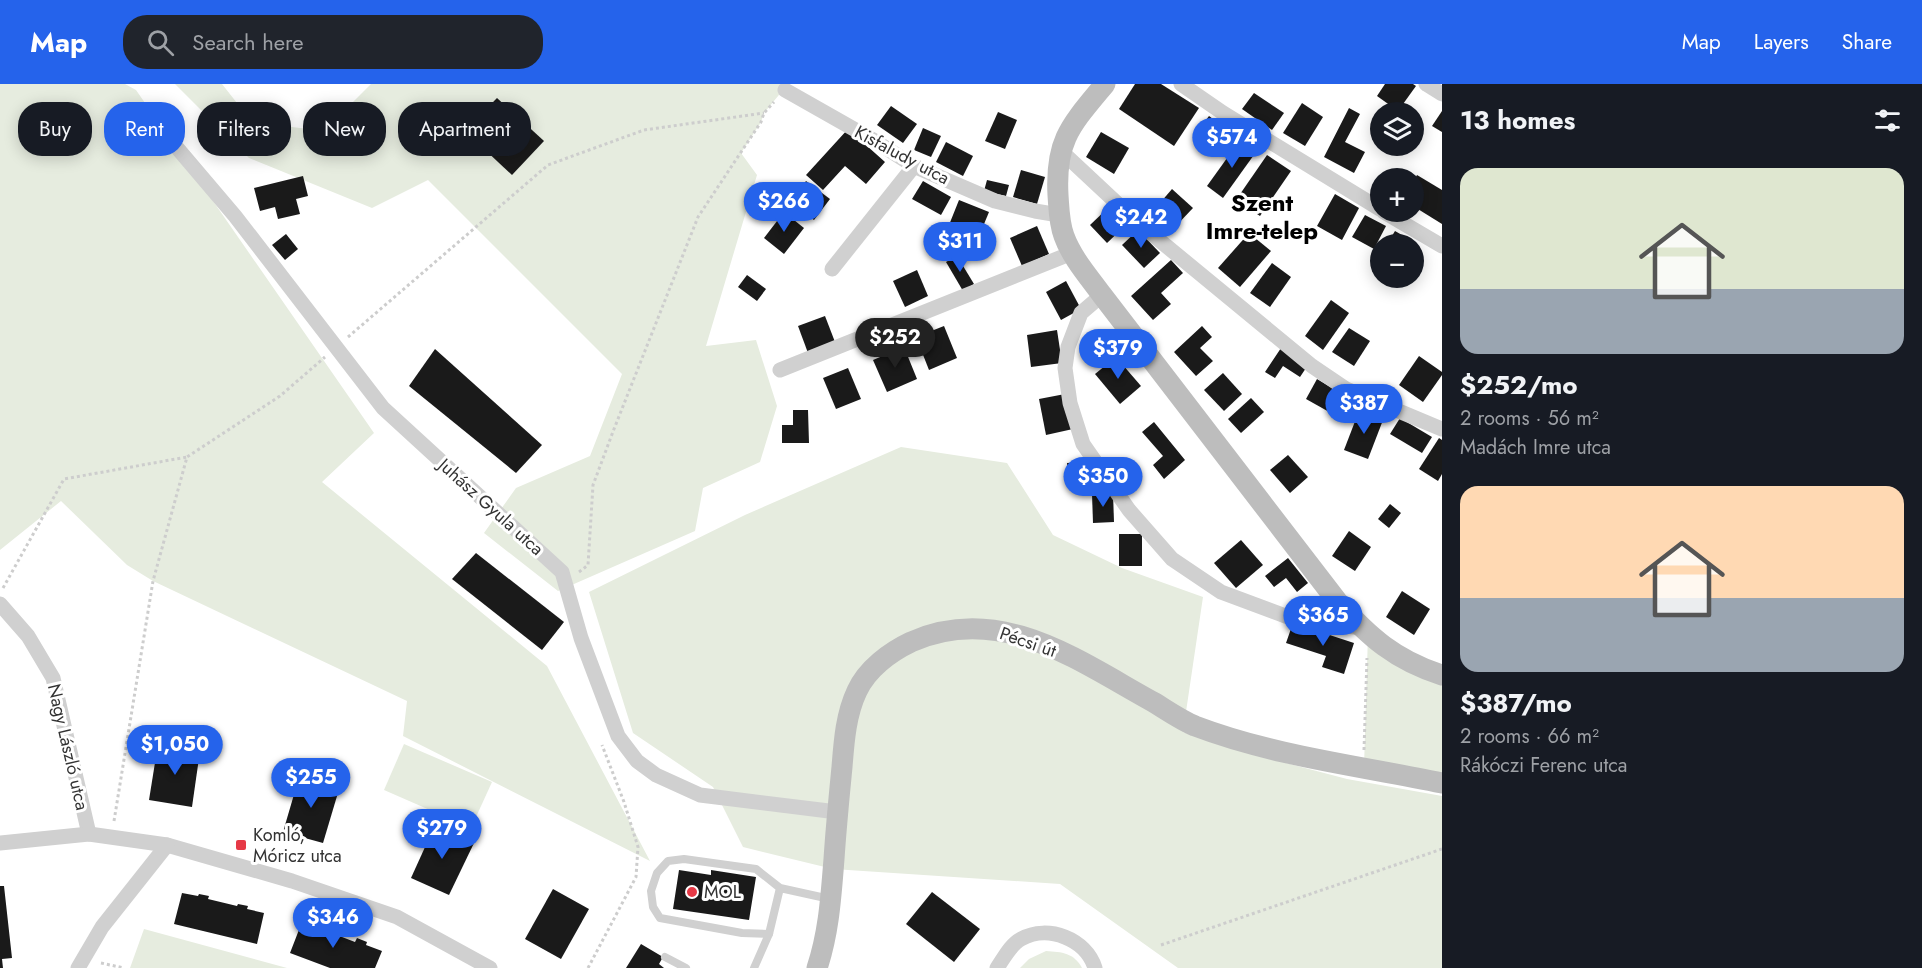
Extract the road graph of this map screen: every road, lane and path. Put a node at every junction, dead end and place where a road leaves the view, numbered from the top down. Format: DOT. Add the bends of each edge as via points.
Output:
graph roads {
  1 [pos="1105,84"];
  2 [pos="1181,84"];
  3 [pos="1426,84"];
  4 [pos="784,90"];
  5 [pos="1442,94"];
  6 [pos="764,113"];
  7 [pos="1060,150"];
  8 [pos="184,156"];
  9 [pos="915,166"];
  10 [pos="1370,203"];
  11 [pos="1059,215"];
  12 [pos="1401,222"];
  13 [pos="1442,246"];
  14 [pos="1072,253"];
  15 [pos="832,269"];
  16 [pos="1102,295"];
  17 [pos="336,347"];
  18 [pos="780,370"];
  19 [pos="1442,429"];
  20 [pos="188,457"];
  21 [pos="566,583"];
  22 [pos="0,593"];
  23 [pos="0,604"];
  24 [pos="1365,631"];
  25 [pos="1442,675"];
  26 [pos="600,739"];
  27 [pos="1364,767"];
  28 [pos="1442,783"];
  29 [pos="837,812"];
  30 [pos="88,834"];
  31 [pos="111,837"];
  32 [pos="0,843"];
  33 [pos="167,845"];
  34 [pos="1442,849"];
  35 [pos="780,888"];
  36 [pos="832,900"];
  37 [pos="768,933"];
  38 [pos="1161,945"];
  39 [pos="665,957"];
  40 [pos="96,962"];
  41 [pos="78,968"];
  42 [pos="124,968"];
  43 [pos="490,968"];
  44 [pos="588,968"];
  45 [pos="686,968"];
  46 [pos="754,968"];
  47 [pos="817,968"];
  48 [pos="997,968"];
  49 [pos="1095,968"];
  1 -- 7 [label="main road" via="1079,116"];
  2 -- 10 [label="street"];
  3 -- 5 [label="street"];
  4 -- 6 [label="path"];
  4 -- 9 [label="street, Kisfaludy utca"];
  6 -- 17 [label="path" via="644,130 548,165"];
  6 -- 21 [label="path" via="698,217 594,485 588,565"];
  7 -- 11 [label="main road"];
  7 -- 19 [label="street" via="1136,222 1312,366 1346,390"];
  8 -- 17 [label="street, Juhász Gyula utca"];
  9 -- 11 [label="street, Kisfaludy utca" via="994,201"];
  9 -- 15 [label="street"];
  11 -- 14 [label="main road"];
  12 -- 13 [label="street"];
  14 -- 16 [label="main road"];
  14 -- 18 [label="street"];
  16 -- 24 [label="main road" via="1337,601"];
  16 -- 24 [label="street" via="1081,313 1065,368 1070,403 1083,444 1129,510 1172,559 1221,592 1288,617"];
  17 -- 20 [label="path" via="280,396"];
  17 -- 21 [label="street, Juhász Gyula utca" via="383,408 562,572"];
  20 -- 22 [label="path" via="64,479"];
  20 -- 31 [label="path" via="153,581"];
  21 -- 29 [label="street, Juhász Gyula utca" via="581,638 618,736 637,760 656,775 700,795"];
  23 -- 30 [label="street, Nagy László utca" via="28,636 53,678"];
  24 -- 25 [label="main road" via="1410,664"];
  24 -- 27 [label="path"];
  26 -- 44 [label="path" via="638,847 636,877"];
  27 -- 28 [label="main road, Pécsi út"];
  27 -- 29 [label="main road, Pécsi út" via="1282,752 1194,725 1055,649 1013,632 985,628 955,630 926,636 891,654 871,670 858,688 845,732"];
  29 -- 36 [label="main road, Pécsi út"];
  30 -- 31 [label="street"];
  30 -- 32 [label="street"];
  31 -- 33 [label="street"];
  33 -- 41 [label="street" via="102,927"];
  33 -- 43 [label="street" via="397,917"];
  34 -- 38 [label="path"];
  35 -- 36 [label="lane"];
  35 -- 37 [label="lane"];
  35 -- 37 [label="lane" via="756,869 684,859 668,861 657,873 651,891 653,907 660,918 742,933"];
  36 -- 47 [label="main road, Pécsi út"];
  37 -- 46 [label="lane"];
  39 -- 45 [label="lane"];
  40 -- 42 [label="path"];
  48 -- 49 [label="street" via="1021,939 1053,933 1079,945 1092,958"];
}
